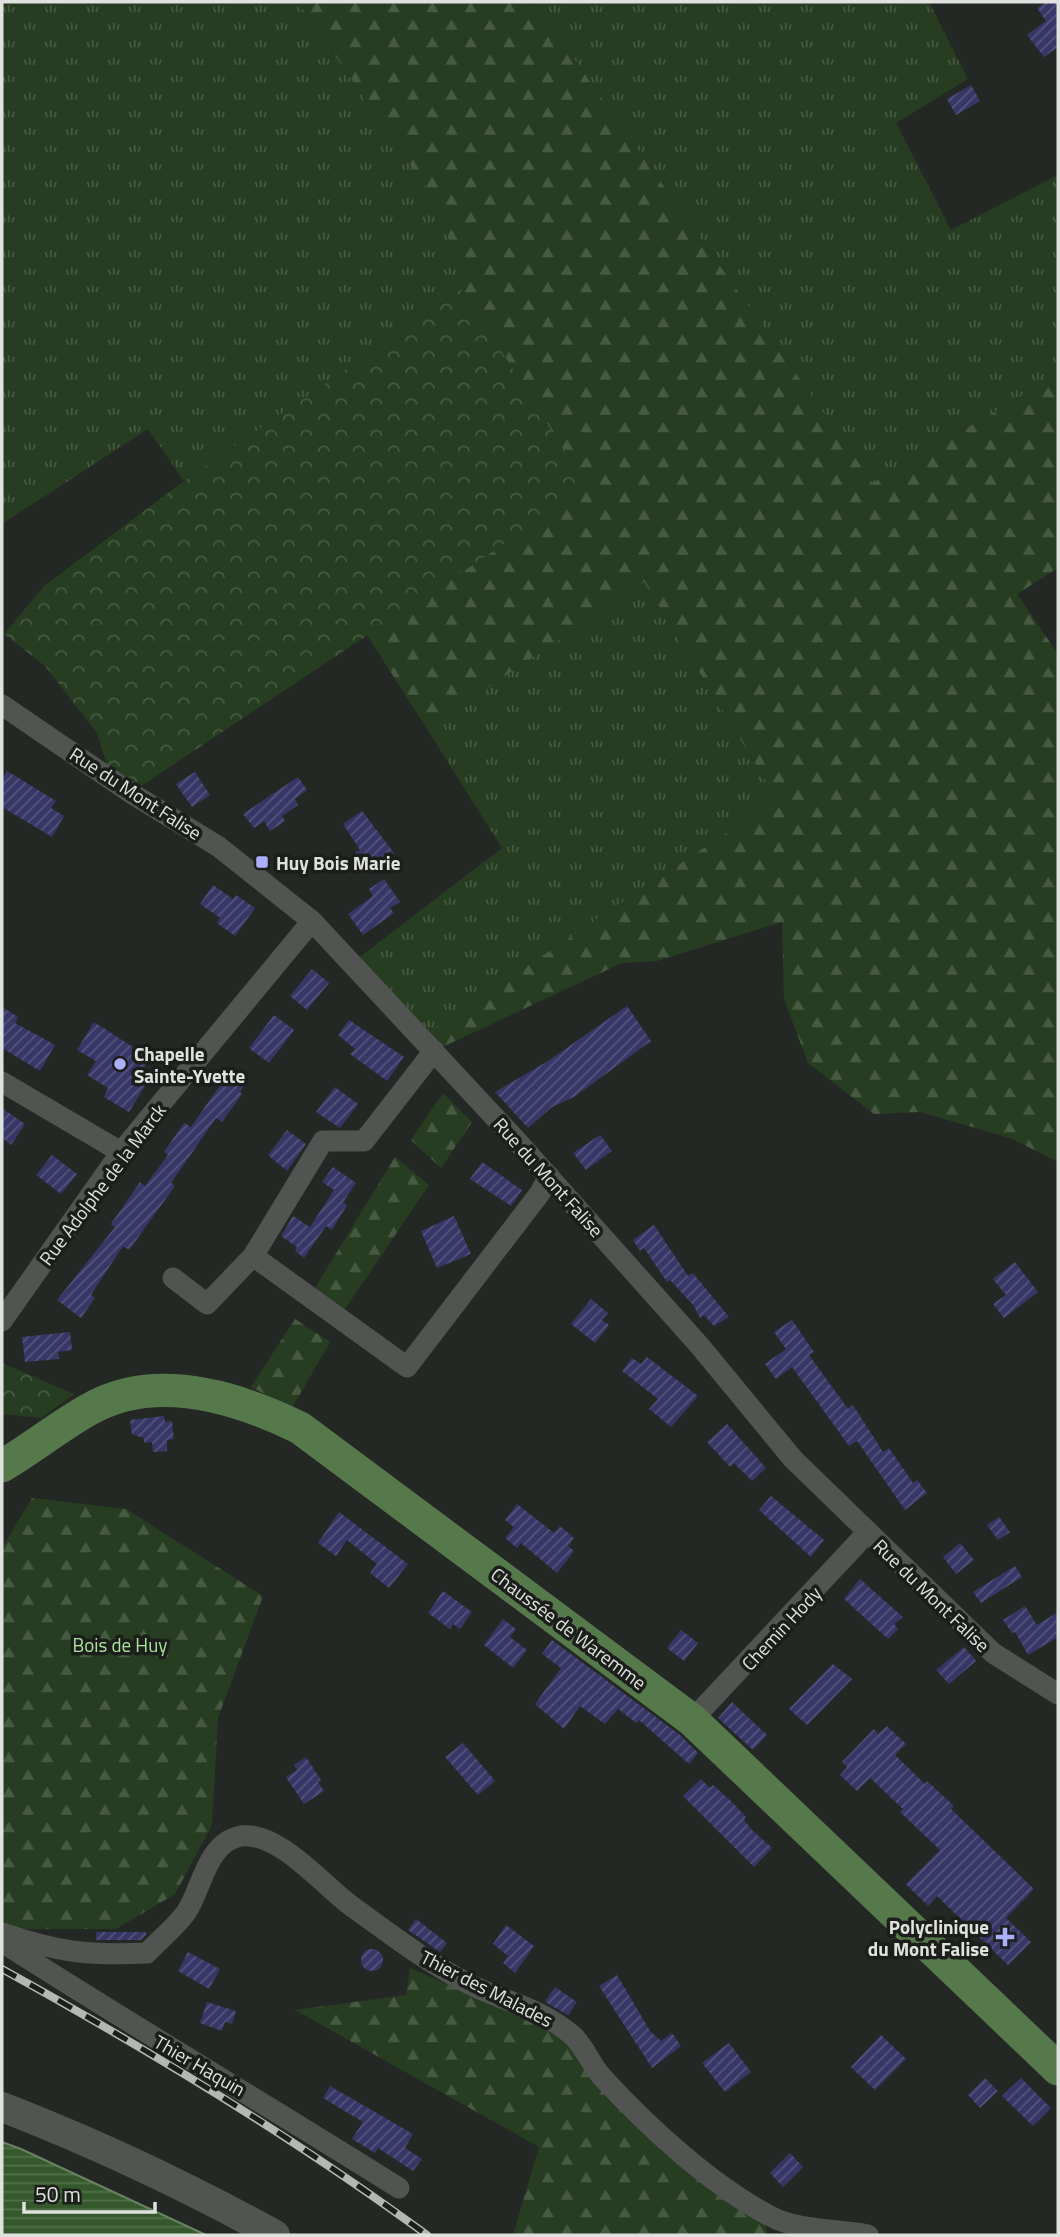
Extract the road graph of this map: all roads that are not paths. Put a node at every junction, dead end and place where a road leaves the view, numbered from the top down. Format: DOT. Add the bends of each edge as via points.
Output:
graph roads {
  1 [pos="2,705"];
  2 [pos="312,921"];
  3 [pos="434,1051"];
  4 [pos="2,1082"];
  5 [pos="121,1153"];
  6 [pos="549,1177"];
  7 [pos="253,1255"];
  8 [pos="173,1278"];
  9 [pos="2,1321"];
  10 [pos="2,1466"];
  11 [pos="867,1533"];
  12 [pos="1058,1694"];
  13 [pos="692,1720"];
  14 [pos="2,1933"];
  15 [pos="2,1942"];
  16 [pos="1058,2069"];
  17 [pos="2,2107"];
  18 [pos="399,2188"];
  19 [pos="275,2235"];
  20 [pos="868,2235"];
  1 -- 2 [label="street, Rue du Mont Falise" via="219,847"];
  2 -- 3 [label="street, Rue du Mont Falise"];
  2 -- 5 [label="street, Rue Adolphe de la Marck"];
  3 -- 6 [label="street, Rue du Mont Falise"];
  3 -- 7 [label="street" via="364,1141 323,1141"];
  4 -- 5 [label="street"];
  5 -- 9 [label="street, Rue Adolphe de la Marck"];
  6 -- 7 [label="street" via="407,1367"];
  6 -- 11 [label="street, Rue du Mont Falise" via="699,1345 793,1459"];
  7 -- 8 [label="street" via="207,1304"];
  10 -- 13 [label="main road, Chaussée de Waremme" via="89,1409 138,1393 204,1393 263,1410 334,1452"];
  11 -- 12 [label="street, Rue du Mont Falise" via="993,1653"];
  11 -- 13 [label="street, Chemin Hody"];
  13 -- 16 [label="main road, Chaussée de Waremme"];
  14 -- 20 [label="street, Thier des Malades" via="47,1949 97,1956 147,1953 187,1910 204,1870 224,1845 237,1836 264,1840 291,1855 424,1959 471,1985 545,2014 575,2037 601,2076 669,2142 734,2194 772,2218"];
  15 -- 18 [label="street, Thier Haquin"];
  17 -- 19 [label="main road"];
}
